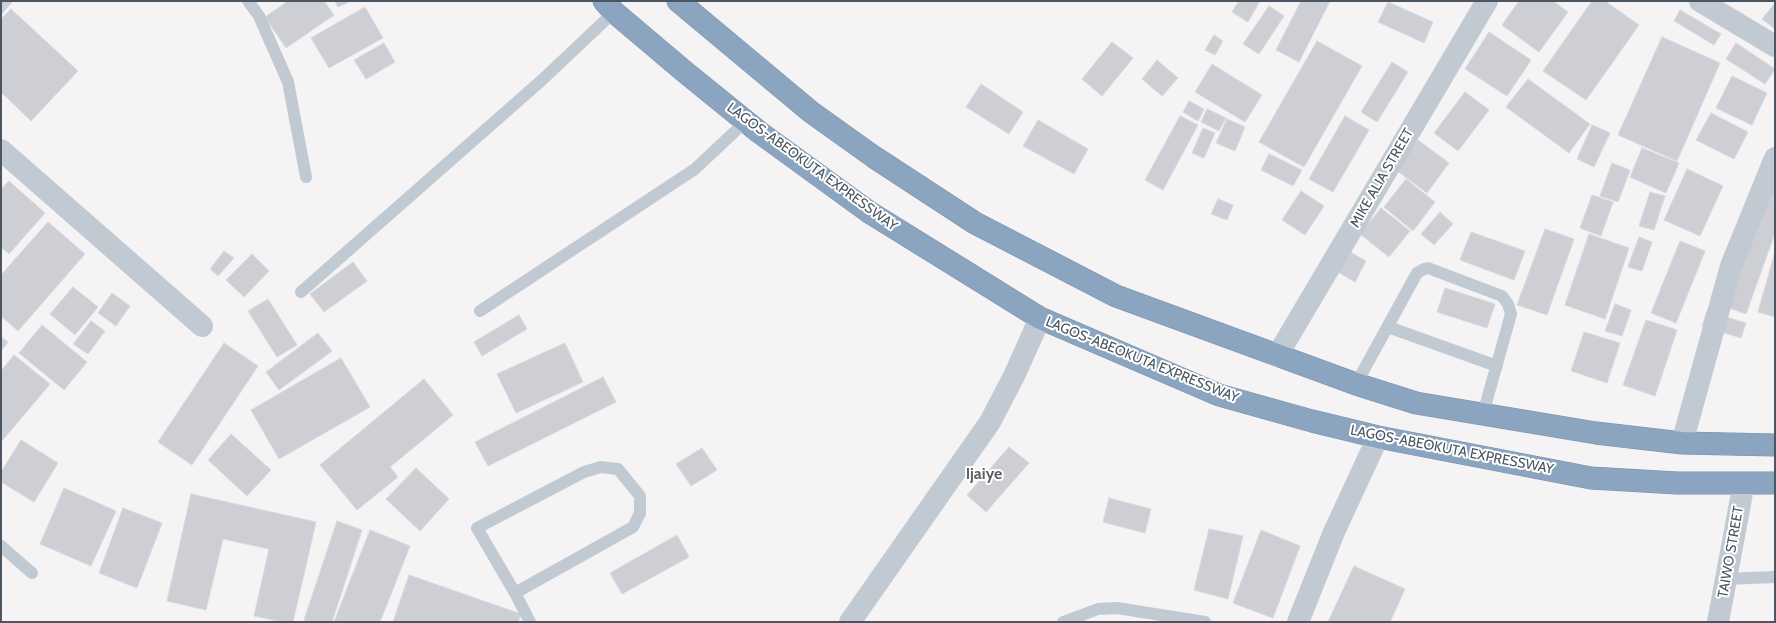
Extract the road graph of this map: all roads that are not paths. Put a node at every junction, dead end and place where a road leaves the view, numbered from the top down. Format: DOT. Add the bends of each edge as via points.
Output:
graph roads {
  1 [pos="248,1"];
  2 [pos="678,1"];
  3 [pos="1486,1"];
  4 [pos="1700,1"];
  5 [pos="609,6"];
  6 [pos="1775,46"];
  7 [pos="746,121"];
  8 [pos="1,150"];
  9 [pos="1775,158"];
  10 [pos="306,177"];
  11 [pos="301,292"];
  12 [pos="480,311"];
  13 [pos="1040,318"];
  14 [pos="202,326"];
  15 [pos="1388,327"];
  16 [pos="1277,356"];
  17 [pos="1497,366"];
  18 [pos="1356,384"];
  19 [pos="1483,414"];
  20 [pos="1378,437"];
  21 [pos="1682,443"];
  22 [pos="1775,445"];
  23 [pos="1744,482"];
  24 [pos="1775,482"];
  25 [pos="1,546"];
  26 [pos="32,573"];
  27 [pos="1775,577"];
  28 [pos="1726,579"];
  29 [pos="515,592"];
  30 [pos="530,622"];
  31 [pos="850,622"];
  32 [pos="1063,622"];
  33 [pos="1205,622"];
  34 [pos="1298,622"];
  35 [pos="1718,622"];
  1 -- 10 [label="lane" via="259,16 288,82"];
  2 -- 16 [label="highway" via="811,112 975,223 1116,296"];
  3 -- 16 [label="street, MIKE ALIA STREET"];
  4 -- 6 [label="street"];
  5 -- 7 [label="highway, LAGOS-ABEOKUTA EXPRESSWAY"];
  5 -- 11 [label="lane" via="542,80"];
  7 -- 12 [label="lane" via="695,169"];
  7 -- 13 [label="highway, LAGOS-ABEOKUTA EXPRESSWAY" via="869,212"];
  8 -- 14 [label="street"];
  9 -- 21 [label="street" via="1731,266"];
  13 -- 20 [label="highway, LAGOS-ABEOKUTA EXPRESSWAY" via="1219,394"];
  13 -- 31 [label="street" via="990,422"];
  15 -- 17 [label="lane"];
  15 -- 17 [label="lane" via="1417,273 1428,268 1502,296 1508,304 1511,314"];
  15 -- 18 [label="lane"];
  16 -- 18 [label="highway"];
  17 -- 19 [label="lane"];
  18 -- 19 [label="highway" via="1416,403"];
  19 -- 21 [label="highway" via="1596,433"];
  20 -- 23 [label="highway, LAGOS-ABEOKUTA EXPRESSWAY" via="1591,478 1677,483"];
  20 -- 34 [label="street" via="1334,532"];
  21 -- 22 [label="highway"];
  23 -- 24 [label="highway, LAGOS-ABEOKUTA EXPRESSWAY"];
  23 -- 28 [label="street, TAIWO STREET"];
  25 -- 26 [label="lane"];
  27 -- 28 [label="lane"];
  28 -- 35 [label="street, TAIWO STREET"];
  29 -- 29 [label="lane" via="477,528 584,472 601,467 618,469 640,496 640,513 633,528"];
  29 -- 30 [label="lane"];
  32 -- 33 [label="lane" via="1098,609 1117,608"];
}
